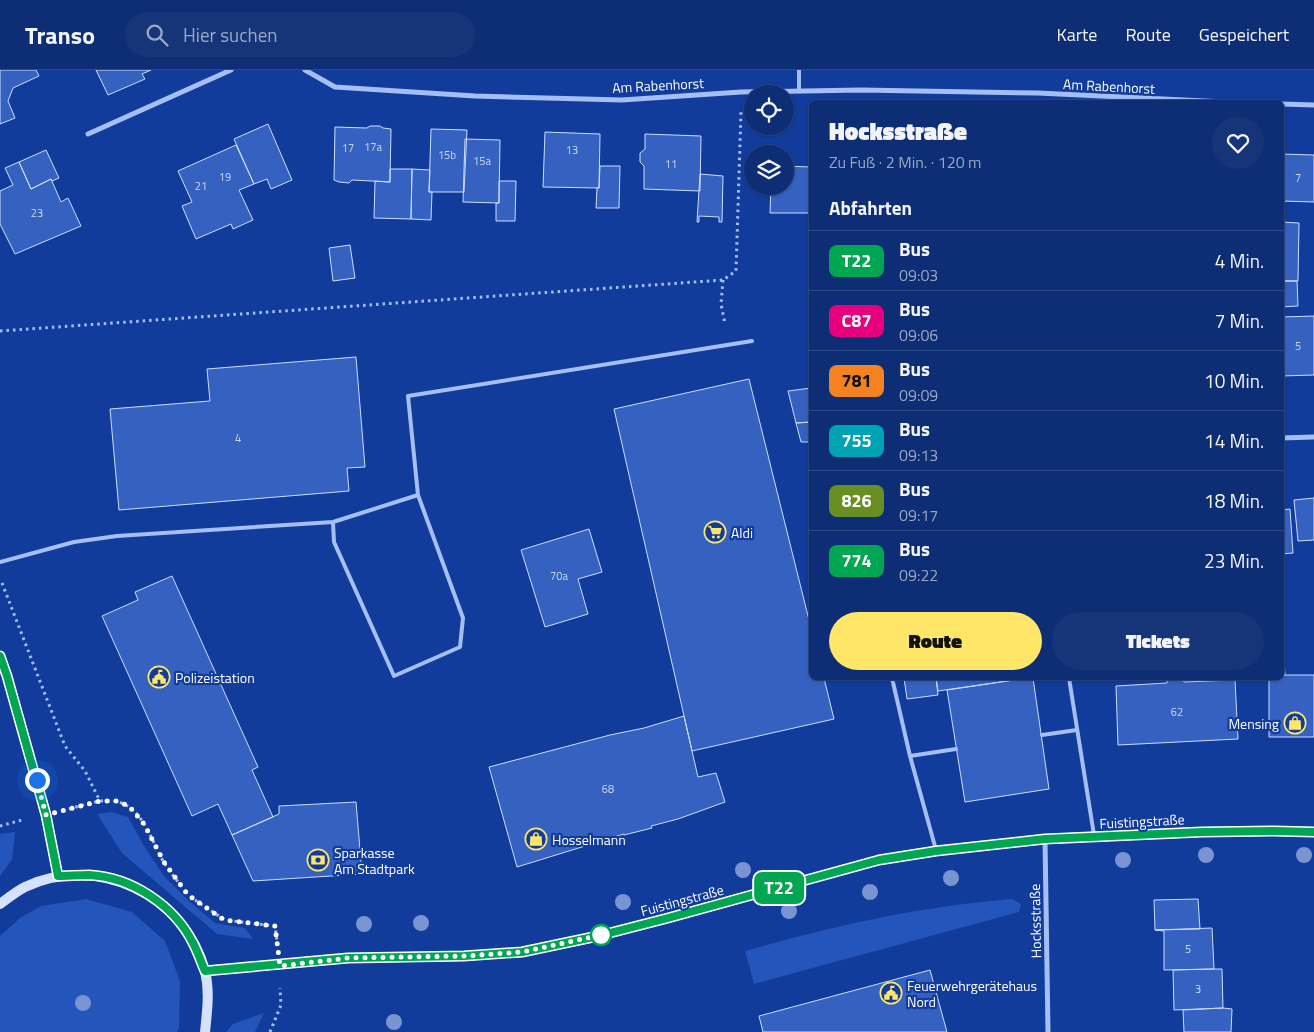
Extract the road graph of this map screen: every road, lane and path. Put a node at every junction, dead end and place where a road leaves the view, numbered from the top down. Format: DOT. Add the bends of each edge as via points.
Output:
graph roads {
  1 [pos="231,70"];
  2 [pos="305,70"];
  3 [pos="799,70"];
  4 [pos="799,90"];
  5 [pos="741,92"];
  6 [pos="1184,100"];
  7 [pos="1284,104"];
  8 [pos="1314,105"];
  9 [pos="88,134"];
  10 [pos="723,280"];
  11 [pos="0,331"];
  12 [pos="752,341"];
  13 [pos="730,344"];
  14 [pos="1314,437"];
  15 [pos="1284,438"];
  16 [pos="418,496"];
  17 [pos="333,522"];
  18 [pos="0,562"];
  19 [pos="0,578"];
  20 [pos="0,656"];
  21 [pos="892,680"];
  22 [pos="1069,680"];
  23 [pos="1077,730"];
  24 [pos="1042,735"];
  25 [pos="956,749"];
  26 [pos="910,756"];
  27 [pos="100,801"];
  28 [pos="46,815"];
  29 [pos="1314,832"];
  30 [pos="1095,837"];
  31 [pos="1045,839"];
  32 [pos="936,851"];
  33 [pos="58,876"];
  34 [pos="0,904"];
  35 [pos="280,966"];
  36 [pos="205,971"];
  37 [pos="204,1032"];
  38 [pos="270,1032"];
  39 [pos="1048,1032"];
  1 -- 9 [label="street"];
  2 -- 5 [label="street, Am Rabenhorst" via="335,87 475,96 622,100"];
  3 -- 4 [label="lane"];
  4 -- 5 [label="street, Am Rabenhorst"];
  4 -- 6 [label="street, Am Rabenhorst" via="1038,93"];
  5 -- 10 [label="path" via="736,270"];
  7 -- 8 [label="street"];
  10 -- 11 [label="path"];
  10 -- 13 [label="path" via="721,304"];
  12 -- 13 [label="lane"];
  13 -- 16 [label="lane" via="408,396"];
  14 -- 15 [label="street"];
  16 -- 17 [label="lane"];
  16 -- 17 [label="lane" via="463,618 460,647 394,676 334,542"];
  17 -- 18 [label="lane" via="117,536 74,542"];
  19 -- 27 [label="path" via="66,746 85,771"];
  20 -- 28 [label="main road"];
  21 -- 26 [label="lane"];
  22 -- 23 [label="lane"];
  23 -- 24 [label="lane"];
  23 -- 30 [label="lane"];
  25 -- 26 [label="lane"];
  26 -- 32 [label="lane"];
  27 -- 28 [label="path"];
  27 -- 35 [label="path" via="116,801 129,806 144,824 164,862 188,895 224,920 275,926"];
  28 -- 33 [label="main road"];
  29 -- 30 [label="main road, Fuistingstraße" via="1202,832"];
  30 -- 31 [label="main road, Fuistingstraße"];
  31 -- 32 [label="main road, Fuistingstraße"];
  31 -- 39 [label="street, Hocksstraße"];
  32 -- 35 [label="main road, Fuistingstraße" via="879,860 598,936 522,952 348,958"];
  33 -- 34 [label="main road" via="25,887"];
  33 -- 36 [label="main road" via="90,875 121,881 150,895 179,922 193,942"];
  35 -- 36 [label="main road, Fuistingstraße"];
  35 -- 38 [label="path" via="281,1005"];
  36 -- 37 [label="main road" via="209,1003"];
}
